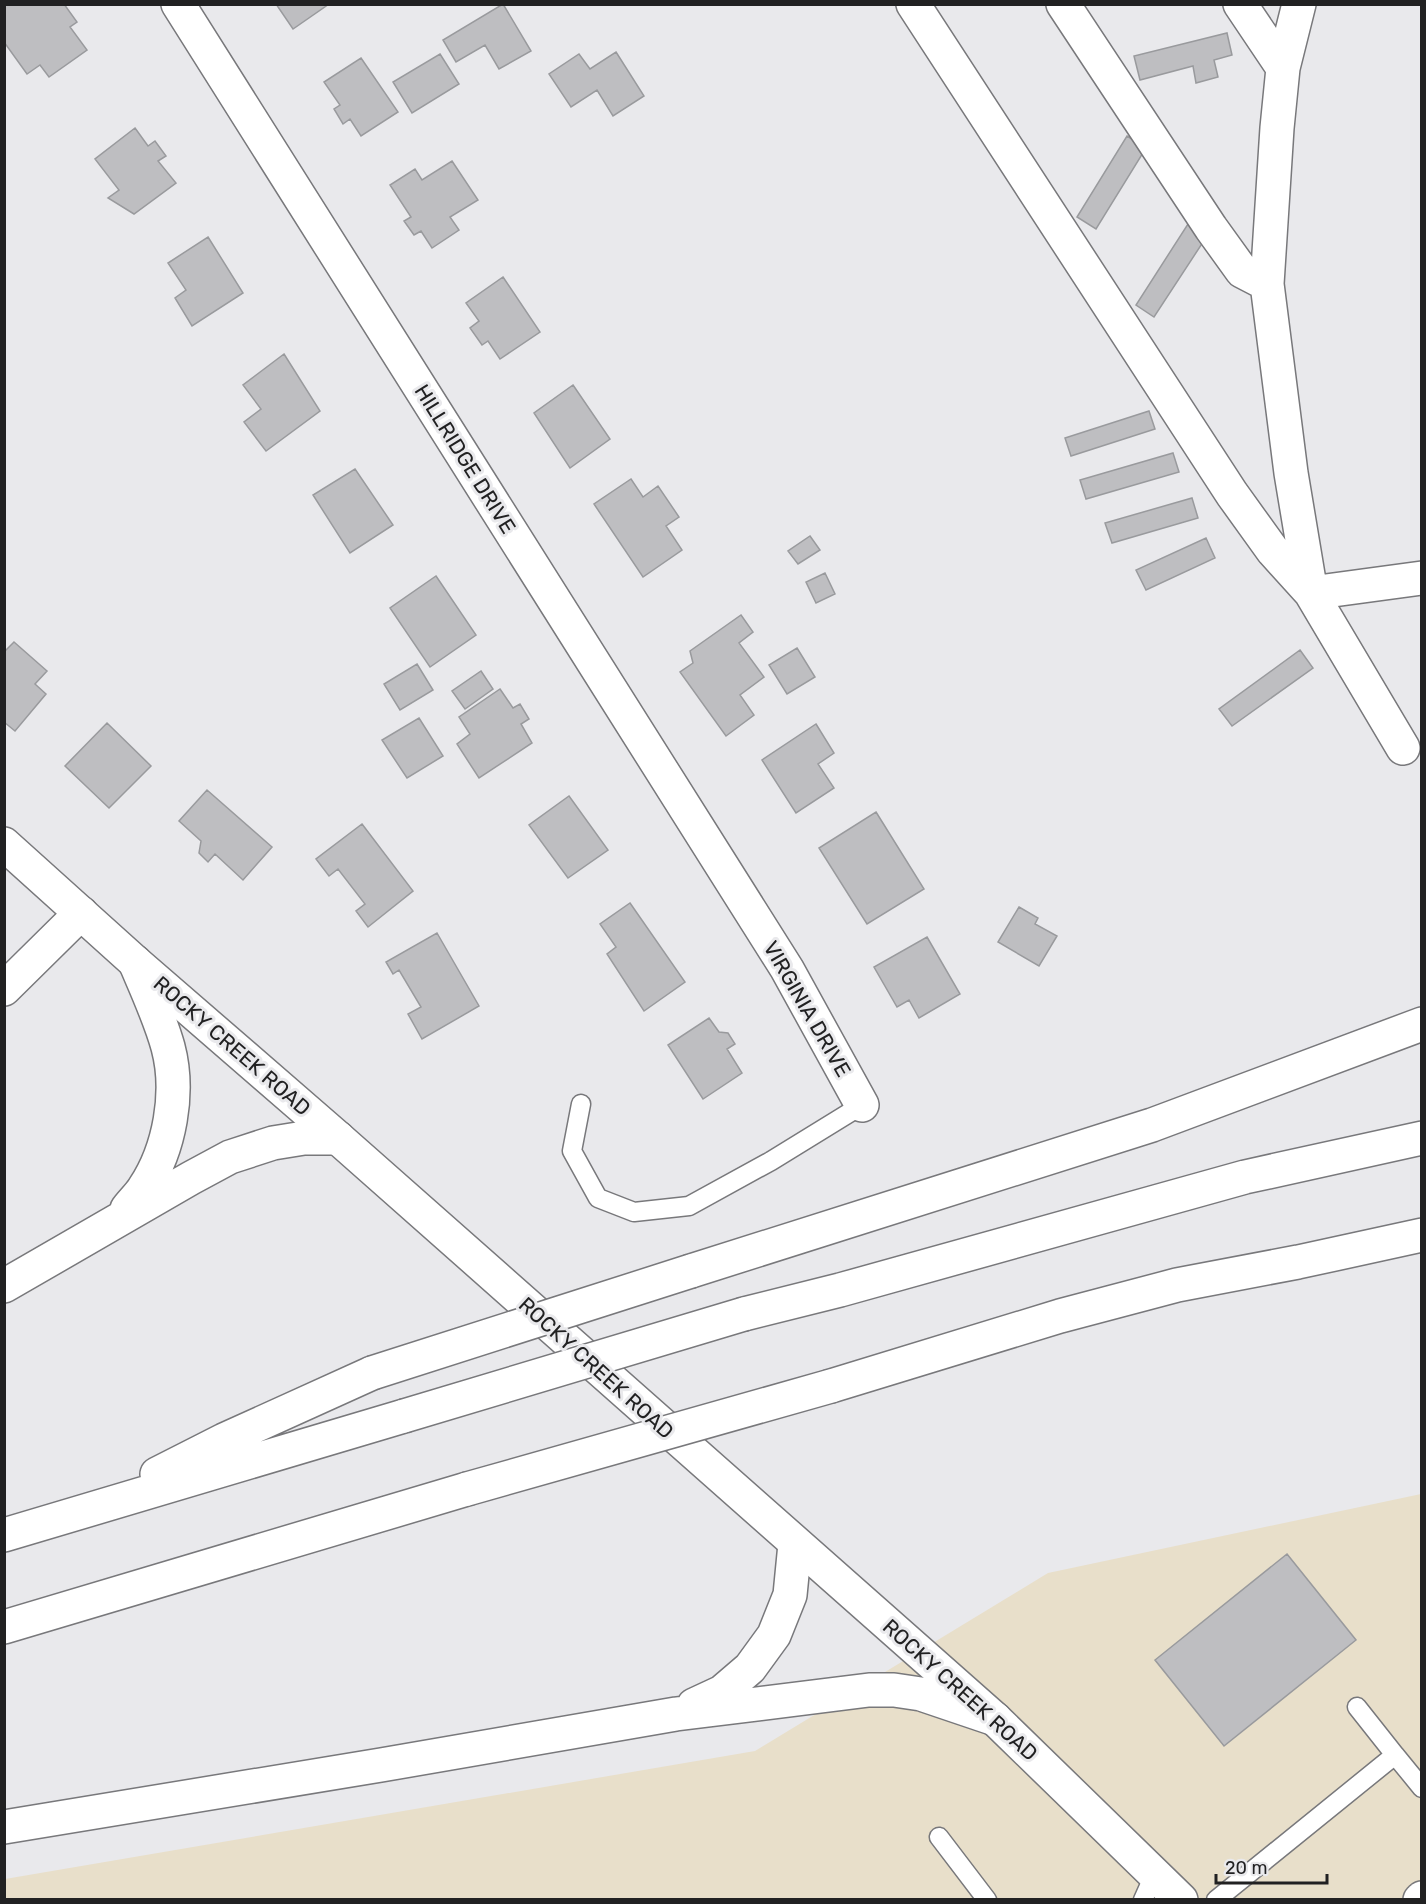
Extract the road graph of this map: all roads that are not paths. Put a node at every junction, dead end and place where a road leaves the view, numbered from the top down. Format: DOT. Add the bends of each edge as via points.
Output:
graph roads {
  1 [pos="178,4"];
  2 [pos="913,4"];
  3 [pos="1063,4"];
  4 [pos="1240,4"];
  5 [pos="1299,4"];
  6 [pos="1283,68"];
  7 [pos="1268,284"];
  8 [pos="1422,578"];
  9 [pos="1311,592"];
  10 [pos="1403,748"];
  11 [pos="4,844"];
  12 [pos="81,913"];
  13 [pos="751,914"];
  14 [pos="135,962"];
  15 [pos="4,989"];
  16 [pos="1422,1024"];
  17 [pos="581,1104"];
  18 [pos="862,1105"];
  19 [pos="338,1138"];
  20 [pos="1422,1138"];
  21 [pos="118,1220"];
  22 [pos="1422,1235"];
  23 [pos="4,1286"];
  24 [pos="78,1514"];
  25 [pos="4,1536"];
  26 [pos="795,1544"];
  27 [pos="4,1627"];
  28 [pos="1357,1707"];
  29 [pos="676,1714"];
  30 [pos="994,1719"];
  31 [pos="1395,1755"];
  32 [pos="1422,1788"];
  33 [pos="4,1827"];
  34 [pos="939,1837"];
  35 [pos="1149,1886"];
  36 [pos="987,1899"];
  37 [pos="1181,1899"];
  38 [pos="1216,1899"];
  1 -- 13 [label="main road, HILLRIDGE DRIVE"];
  2 -- 9 [label="main road" via="1232,494 1273,551"];
  3 -- 7 [label="main road" via="1242,271"];
  4 -- 6 [label="main road"];
  5 -- 6 [label="main road"];
  6 -- 7 [label="main road"];
  7 -- 9 [label="main road" via="1291,473"];
  8 -- 9 [label="main road"];
  9 -- 10 [label="main road"];
  11 -- 12 [label="main road, ROCKY CREEK ROAD"];
  12 -- 14 [label="main road, ROCKY CREEK ROAD"];
  12 -- 15 [label="main road"];
  13 -- 18 [label="main road, VIRGINIA DRIVE" via="787,969"];
  14 -- 19 [label="main road, ROCKY CREEK ROAD"];
  14 -- 21 [label="main road" via="169,1049 174,1088 160,1159 144,1188"];
  16 -- 24 [label="main road, bridge" via="1152,1125 372,1373 224,1440"];
  17 -- 18 [label="lane" via="572,1151 598,1198 634,1212 688,1206"];
  19 -- 21 [label="main road" via="273,1143 230,1158"];
  19 -- 26 [label="main road, ROCKY CREEK ROAD"];
  20 -- 24 [label="main road, bridge" via="1245,1177 744,1314"];
  21 -- 23 [label="main road"];
  22 -- 27 [label="main road, bridge" via="1166,1288 1060,1316"];
  24 -- 25 [label="main road"];
  26 -- 29 [label="main road" via="790,1595 774,1635 750,1668 722,1692"];
  26 -- 30 [label="main road, ROCKY CREEK ROAD"];
  28 -- 31 [label="lane"];
  29 -- 30 [label="main road" via="885,1690 921,1694"];
  29 -- 33 [label="main road"];
  30 -- 35 [label="main road, ROCKY CREEK ROAD"];
  31 -- 32 [label="lane"];
  31 -- 38 [label="lane"];
  34 -- 36 [label="lane"];
  35 -- 37 [label="main road, ROCKY CREEK ROAD"];
}
